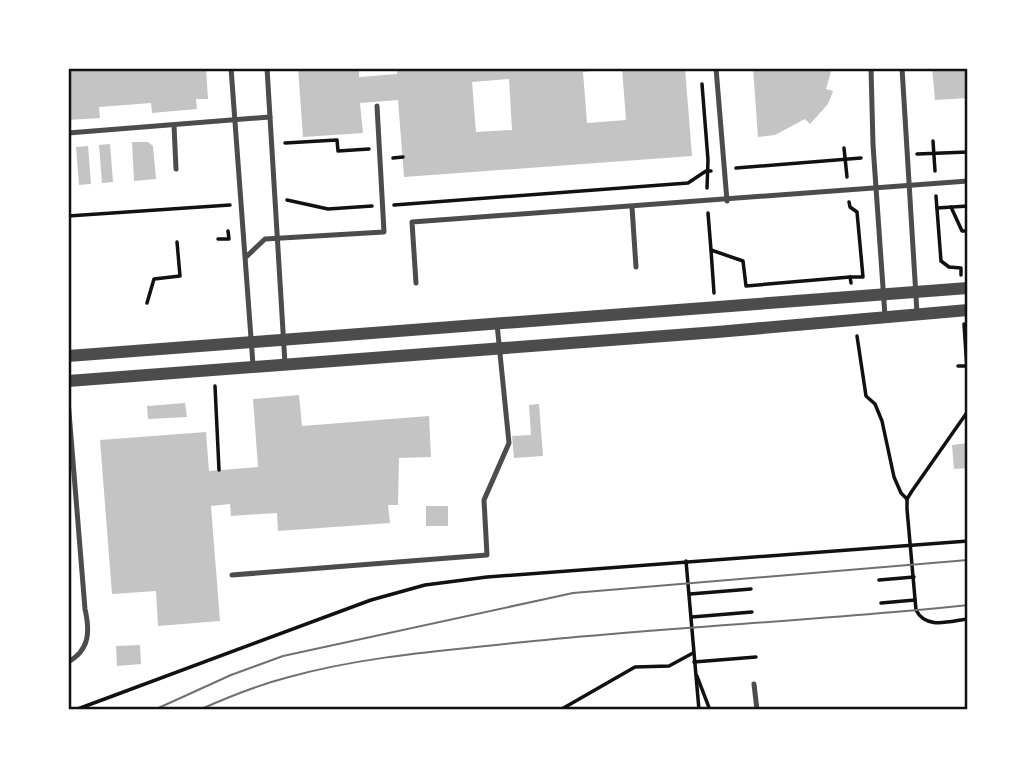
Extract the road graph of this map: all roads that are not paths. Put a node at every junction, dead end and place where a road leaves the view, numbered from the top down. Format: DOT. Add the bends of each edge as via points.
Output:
graph roads {
  1 [pos="231,68"];
  2 [pos="267,68"];
  3 [pos="716,68"];
  4 [pos="871,68"];
  5 [pos="902,68"];
  6 [pos="377,106"];
  7 [pos="270,117"];
  8 [pos="234,120"];
  9 [pos="174,125"];
  10 [pos="68,133"];
  11 [pos="176,169"];
  12 [pos="968,181"];
  13 [pos="910,185"];
  14 [pos="876,189"];
  15 [pos="727,201"];
  16 [pos="632,207"];
  17 [pos="278,237"];
  18 [pos="246,257"];
  19 [pos="636,267"];
  20 [pos="416,283"];
  21 [pos="965,289"];
  22 [pos="916,292"];
  23 [pos="884,295"];
  24 [pos="965,310"];
  25 [pos="917,313"];
  26 [pos="885,316"];
  27 [pos="497,324"];
  28 [pos="284,341"];
  29 [pos="251,342"];
  30 [pos="500,348"];
  31 [pos="68,356"];
  32 [pos="285,364"];
  33 [pos="253,367"];
  34 [pos="68,381"];
  35 [pos="68,400"];
  36 [pos="232,575"];
  37 [pos="68,662"];
  38 [pos="754,684"];
  39 [pos="757,710"];
  1 -- 8 [label="lane"];
  2 -- 7 [label="lane"];
  3 -- 15 [label="lane"];
  4 -- 14 [label="lane"];
  5 -- 13 [label="lane"];
  6 -- 17 [label="lane" via="384,232"];
  7 -- 8 [label="lane"];
  7 -- 17 [label="lane"];
  8 -- 9 [label="lane"];
  8 -- 18 [label="lane"];
  9 -- 10 [label="lane"];
  9 -- 11 [label="lane"];
  12 -- 13 [label="lane"];
  13 -- 14 [label="lane"];
  13 -- 22 [label="lane"];
  14 -- 15 [label="lane"];
  14 -- 23 [label="lane"];
  15 -- 16 [label="lane"];
  16 -- 19 [label="lane"];
  16 -- 20 [label="lane" via="412,222"];
  17 -- 18 [label="lane" via="265,239"];
  17 -- 28 [label="lane"];
  18 -- 29 [label="lane"];
  21 -- 22 [label="street"];
  22 -- 23 [label="street"];
  22 -- 25 [label="lane"];
  23 -- 26 [label="lane"];
  23 -- 27 [label="street"];
  24 -- 25 [label="street"];
  25 -- 26 [label="street"];
  26 -- 30 [label="street"];
  27 -- 28 [label="street"];
  27 -- 30 [label="lane"];
  28 -- 29 [label="street"];
  28 -- 32 [label="lane"];
  29 -- 31 [label="street"];
  29 -- 33 [label="lane"];
  30 -- 32 [label="street"];
  30 -- 36 [label="lane" via="509,443 484,500 487,555"];
  32 -- 33 [label="street"];
  33 -- 34 [label="street"];
  35 -- 37 [label="lane" via="89,629 84,649"];
  38 -- 39 [label="lane"];
}
